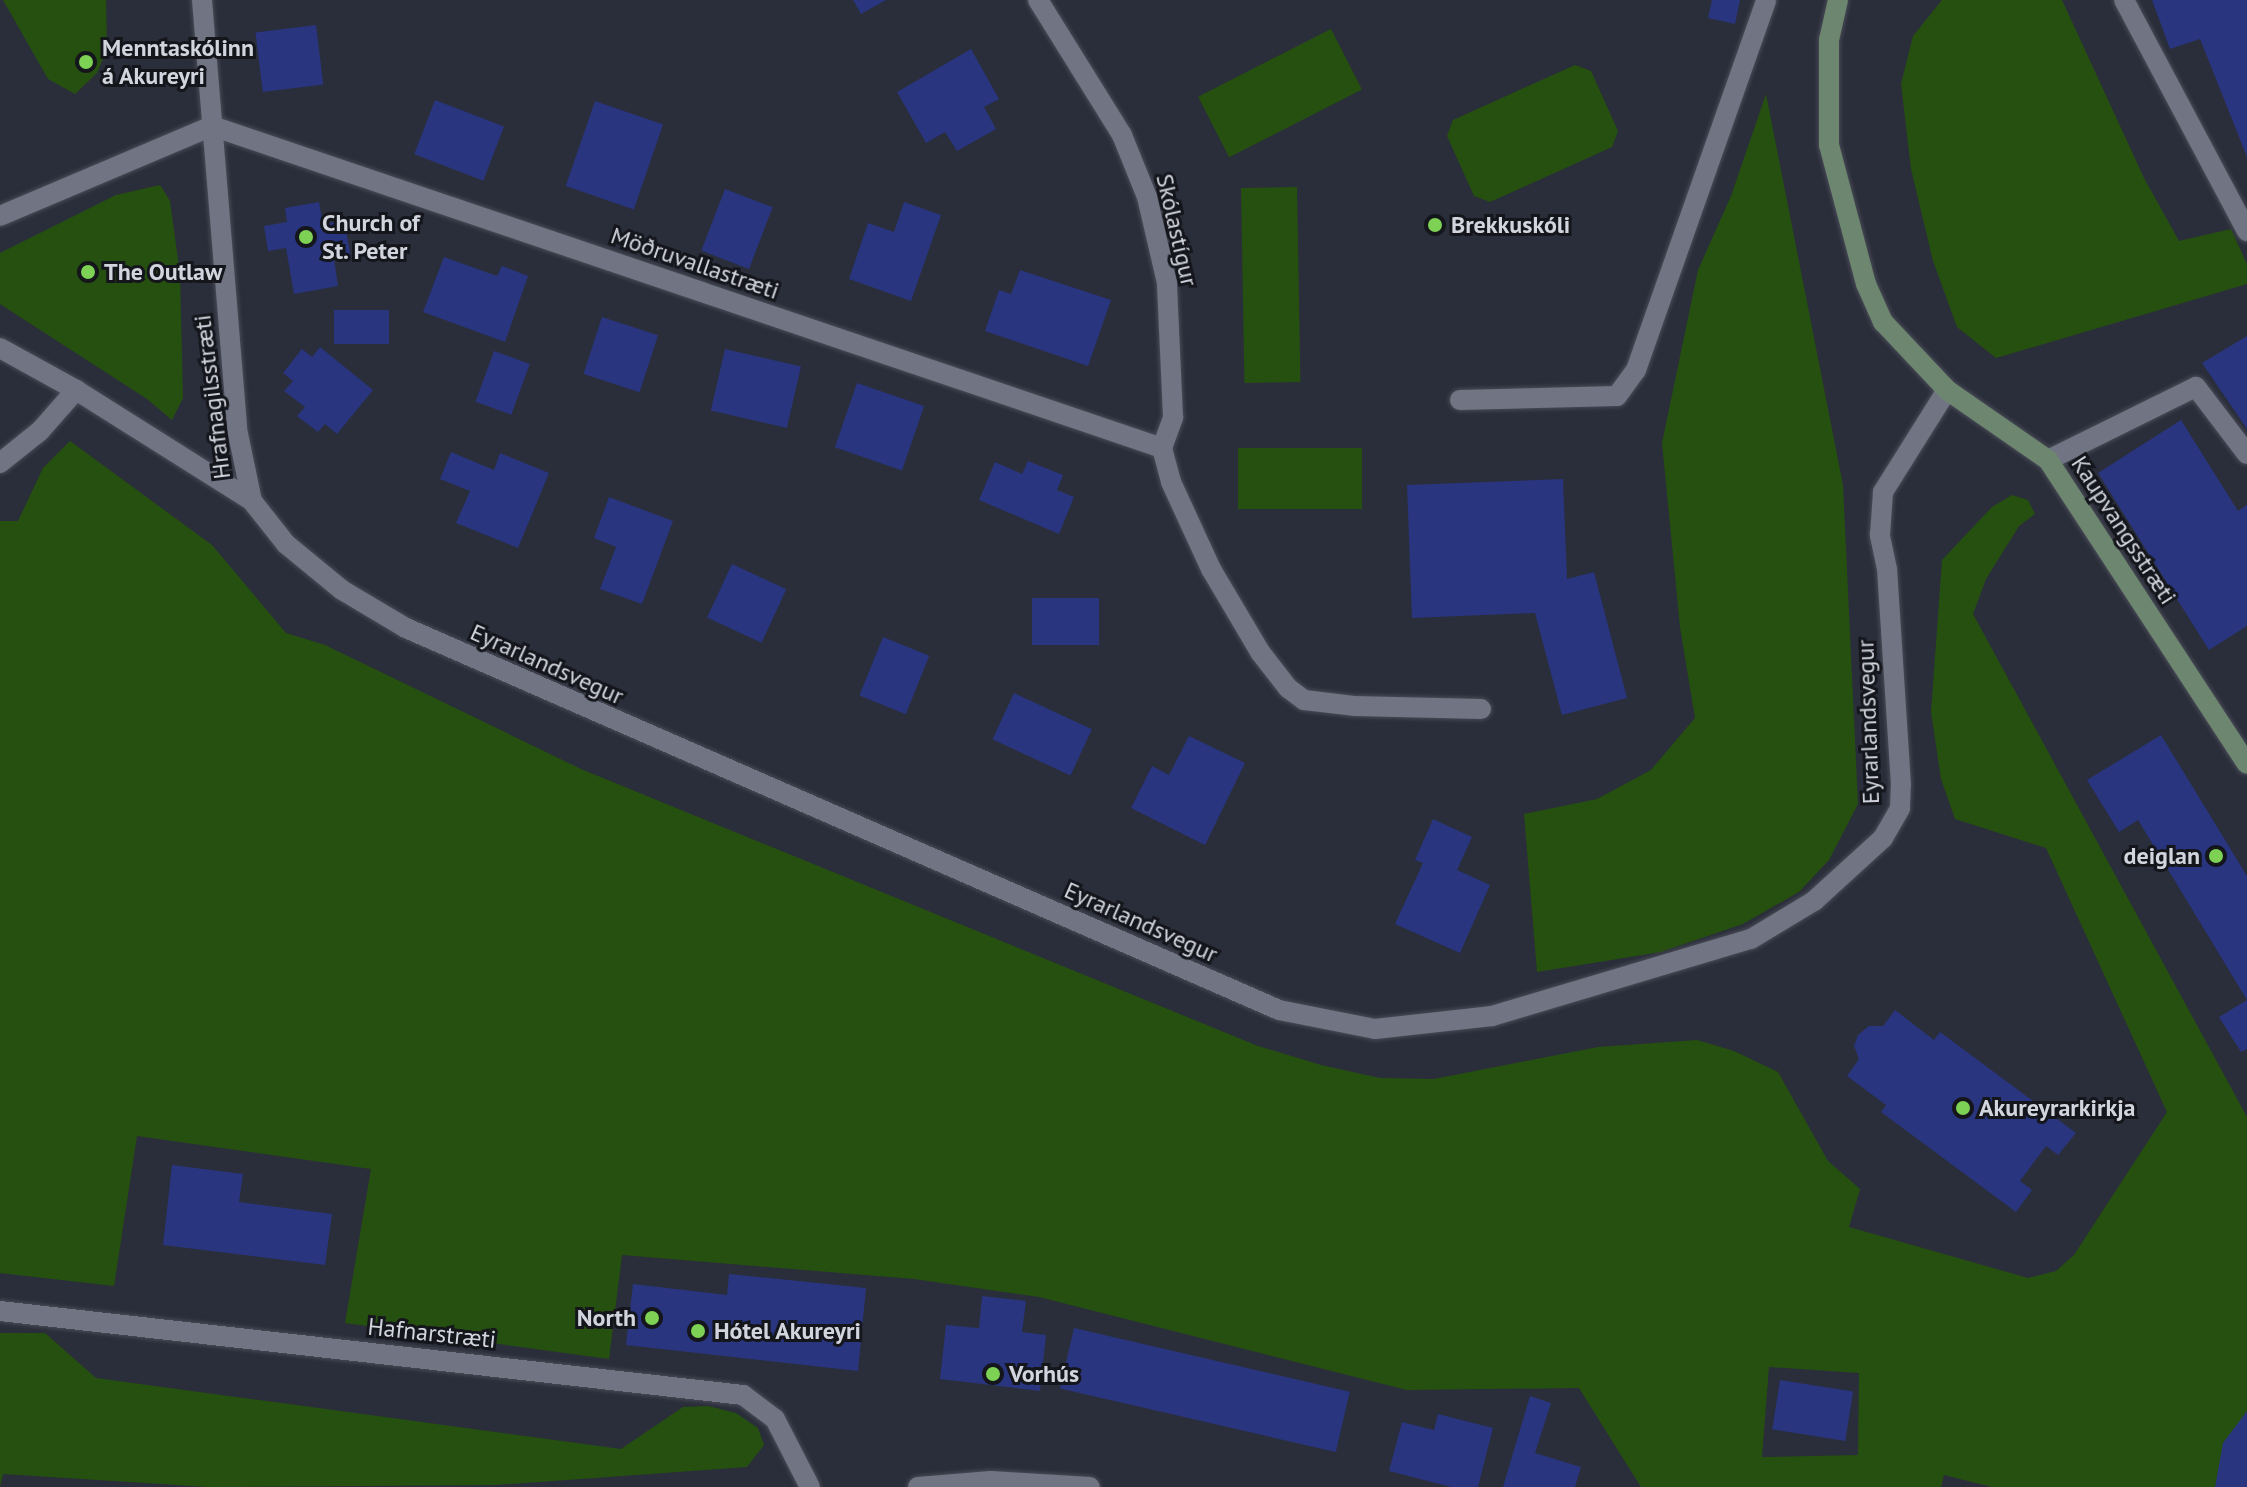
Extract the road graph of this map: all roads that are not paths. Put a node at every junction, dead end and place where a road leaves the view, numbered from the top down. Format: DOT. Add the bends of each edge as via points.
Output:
graph roads {
  1 [pos="202,0"];
  2 [pos="1038,0"];
  3 [pos="1766,0"];
  4 [pos="1838,0"];
  5 [pos="2124,0"];
  6 [pos="212,126"];
  7 [pos="0,216"];
  8 [pos="2247,231"];
  9 [pos="0,348"];
  10 [pos="76,390"];
  11 [pos="1947,390"];
  12 [pos="1460,400"];
  13 [pos="1162,448"];
  14 [pos="2247,454"];
  15 [pos="2048,460"];
  16 [pos="0,463"];
  17 [pos="252,501"];
  18 [pos="1481,709"];
  19 [pos="2247,764"];
  20 [pos="0,1311"];
  21 [pos="810,1487"];
  22 [pos="918,1487"];
  23 [pos="1090,1487"];
  1 -- 6 [label="street, Hrafnagilsstræti"];
  2 -- 13 [label="street, Skólastígur" via="1122,135 1147,197 1167,283 1173,417"];
  3 -- 12 [label="street" via="1636,370 1617,396"];
  4 -- 11 [label="main road, Kaupvangsstræti" via="1829,40 1829,145 1866,284 1883,322"];
  5 -- 8 [label="street"];
  6 -- 7 [label="street"];
  6 -- 13 [label="street, Möðruvallastræti"];
  6 -- 17 [label="street, Hrafnagilsstræti" via="237,429"];
  9 -- 10 [label="street, Eyrarlandsvegur"];
  10 -- 16 [label="street" via="40,431"];
  10 -- 17 [label="street, Eyrarlandsvegur"];
  11 -- 15 [label="main road, Kaupvangsstræti"];
  11 -- 17 [label="street, Eyrarlandsvegur" via="1883,492 1880,535 1887,569 1901,785 1900,808 1883,838 1814,901 1751,939 1492,1016 1375,1029 1318,1020 1251,999 406,628 342,590 286,544"];
  13 -- 18 [label="street" via="1171,482 1211,569 1288,688 1304,700 1354,706"];
  14 -- 15 [label="street" via="2196,387"];
  15 -- 19 [label="main road, Kaupvangsstræti"];
  20 -- 21 [label="street, Hafnarstræti" via="743,1395 775,1419"];
  22 -- 23 [label="street" via="991,1481"];
}
